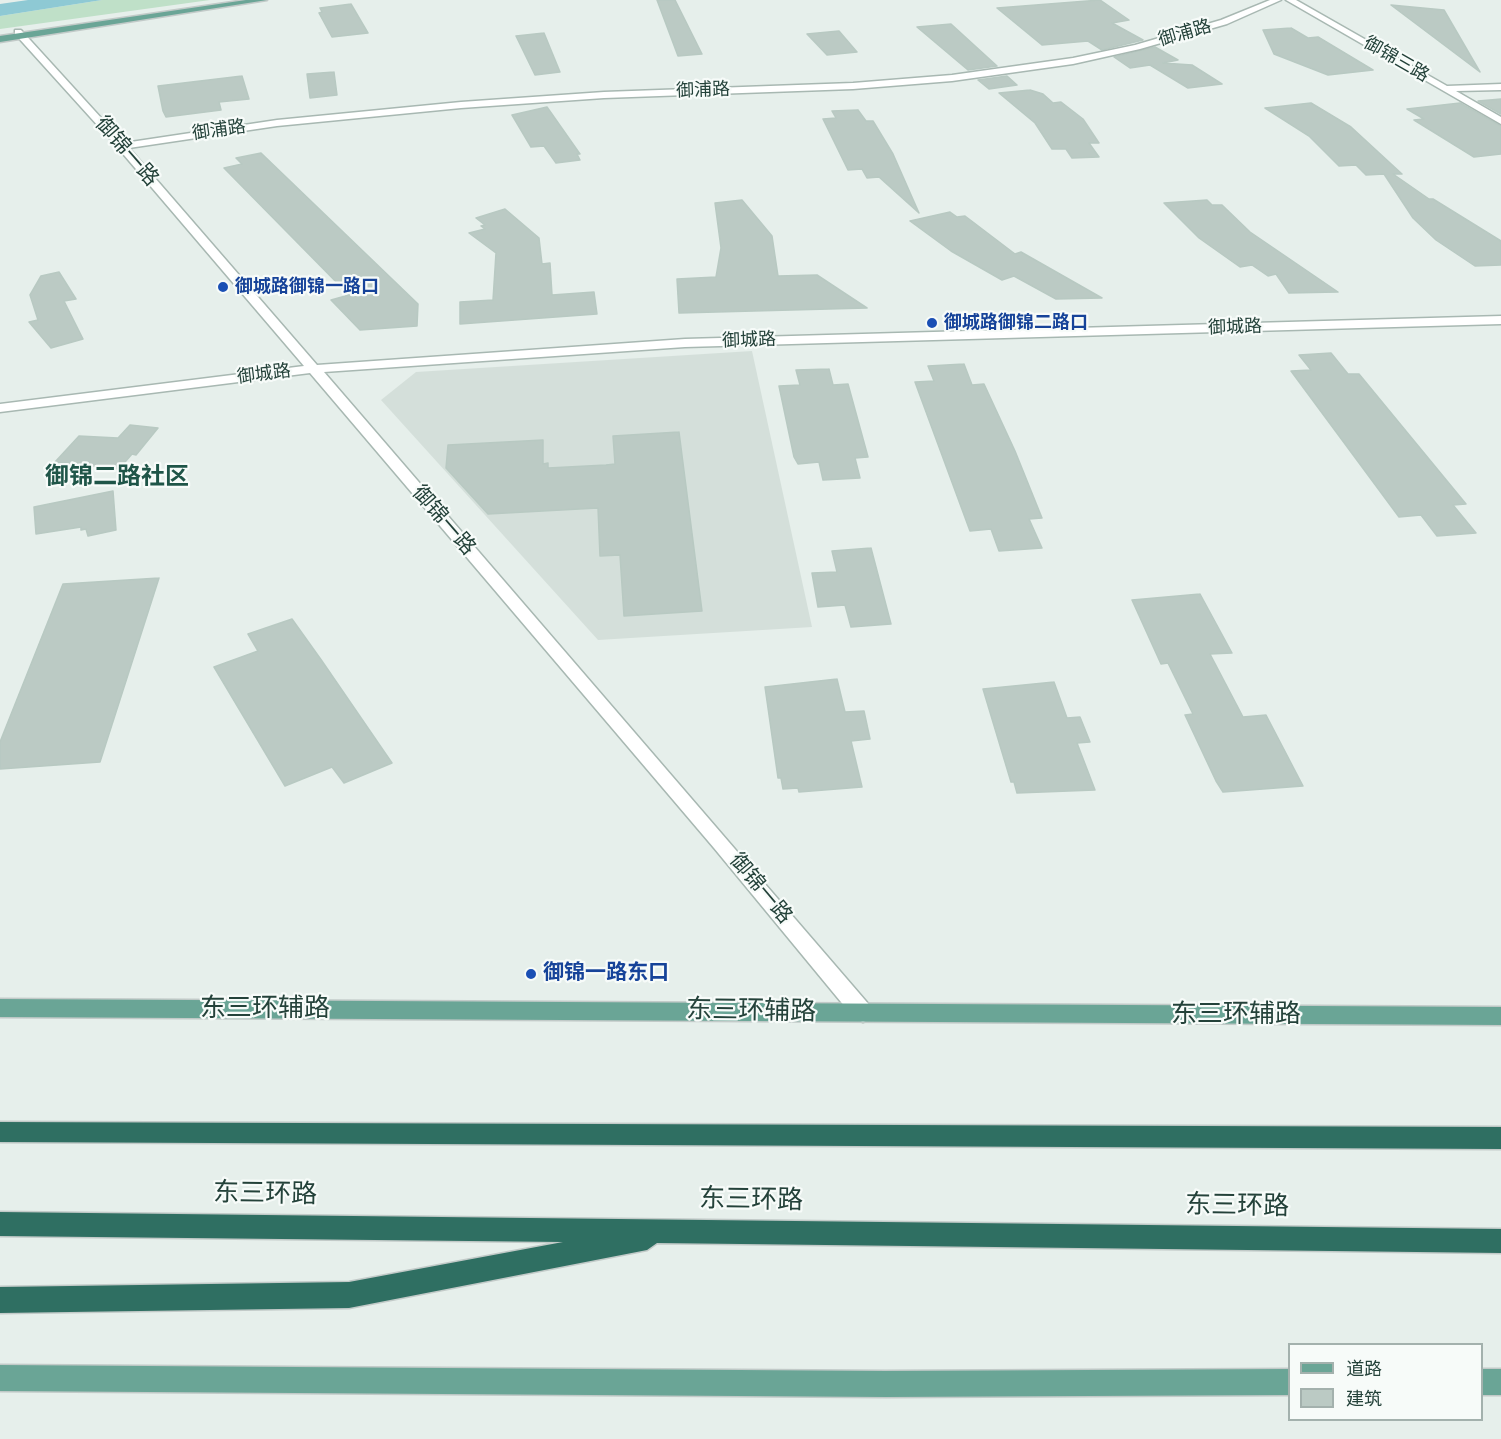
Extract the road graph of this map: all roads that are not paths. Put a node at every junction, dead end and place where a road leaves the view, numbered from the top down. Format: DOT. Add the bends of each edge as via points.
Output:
graph roads {
  1 [pos="240,0"];
  2 [pos="263,0"];
  3 [pos="1277,0"];
  4 [pos="1290,0"];
  5 [pos="20,34"];
  6 [pos="0,37"];
  7 [pos="1501,87"];
  8 [pos="1446,89"];
  9 [pos="1501,120"];
  10 [pos="122,146"];
  11 [pos="1501,320"];
  12 [pos="312,369"];
  13 [pos="0,408"];
  14 [pos="0,1008"];
  15 [pos="863,1013"];
  16 [pos="1501,1016"];
  17 [pos="0,1132"];
  18 [pos="1501,1138"];
  19 [pos="0,1224"];
  20 [pos="685,1230"];
  21 [pos="1501,1241"];
  22 [pos="0,1300"];
  23 [pos="0,1378"];
  24 [pos="1288,1382"];
  25 [pos="1483,1382"];
  26 [pos="1501,1382"];
  1 -- 5 [label="main road"];
  2 -- 5 [label="main road"];
  3 -- 10 [label="street, 御浦路" via="1159,42 1073,61 970,76 853,86 604,95 461,105 277,123"];
  4 -- 8 [label="street, 御锦三路"];
  5 -- 6 [label="main road"];
  5 -- 10 [label="street, 御锦一路"];
  7 -- 8 [label="street"];
  8 -- 9 [label="street, 御锦三路"];
  10 -- 12 [label="street, 御锦一路"];
  11 -- 12 [label="street, 御城路" via="685,343"];
  12 -- 13 [label="street, 御城路"];
  12 -- 15 [label="street, 御锦一路" via="714,834"];
  14 -- 15 [label="main road, 东三环辅路"];
  15 -- 16 [label="main road, 东三环辅路"];
  17 -- 18 [label="highway"];
  19 -- 20 [label="highway, 东三环路"];
  20 -- 21 [label="highway, 东三环路"];
  20 -- 22 [label="highway" via="349,1295"];
  23 -- 24 [label="main road" via="886,1384"];
  25 -- 26 [label="main road"];
}
